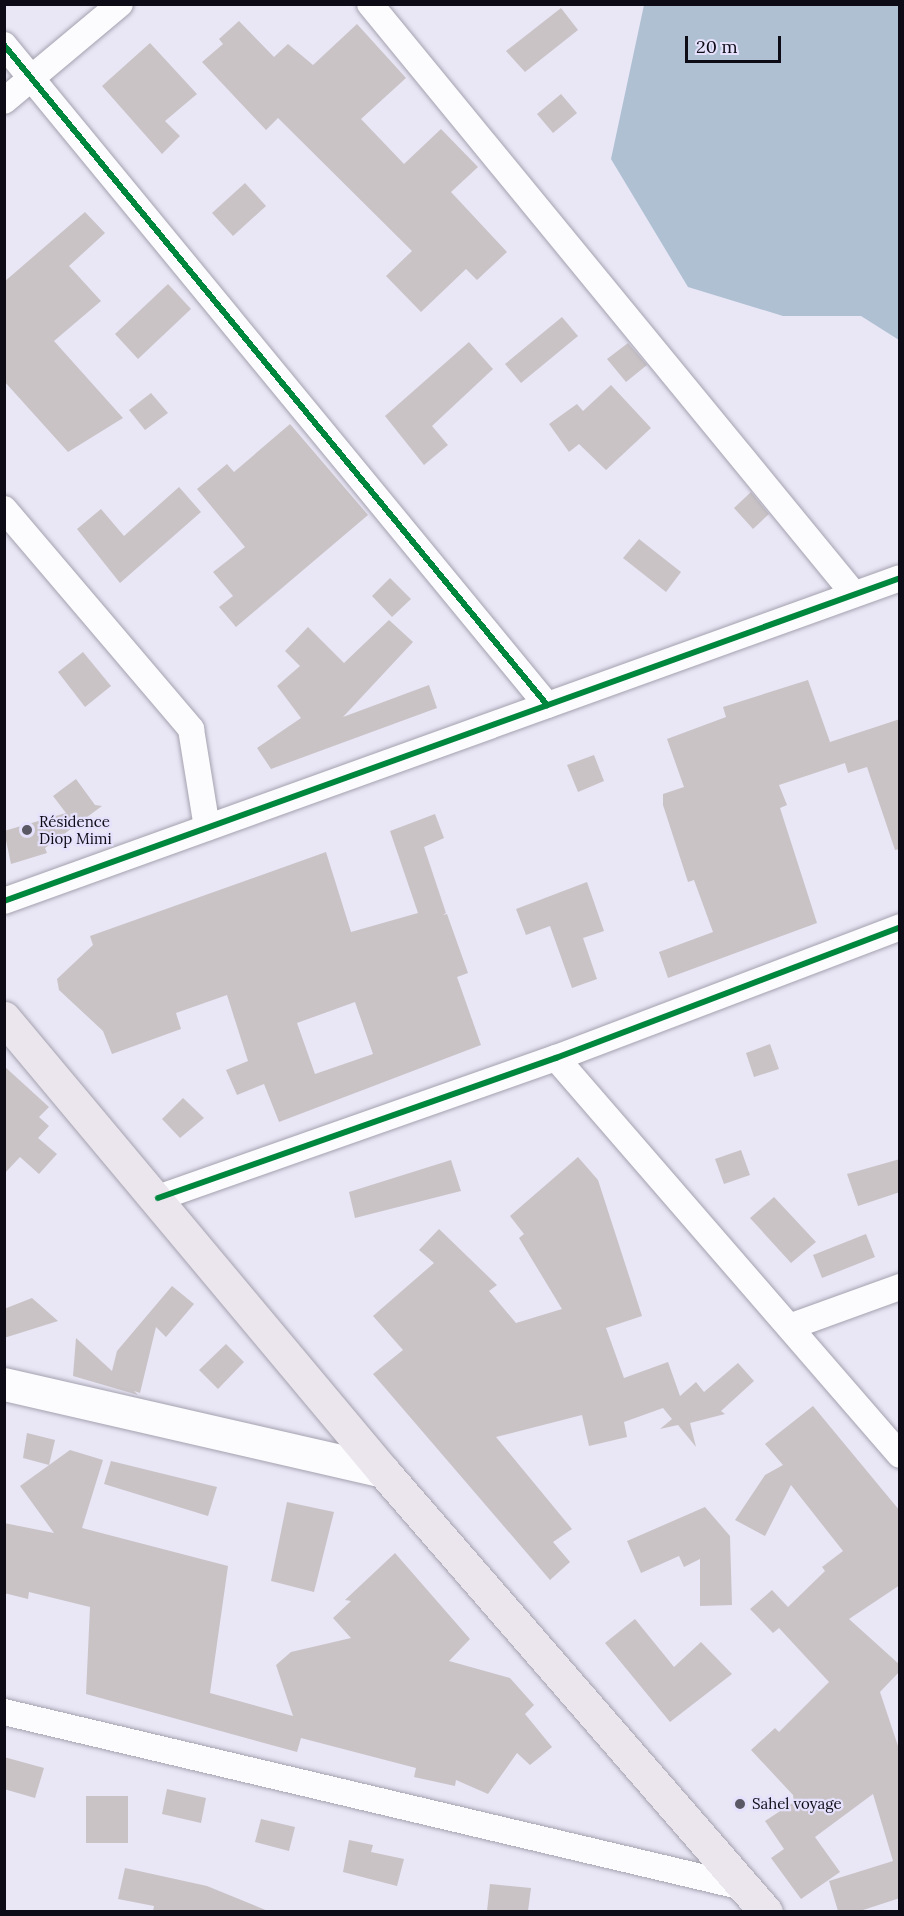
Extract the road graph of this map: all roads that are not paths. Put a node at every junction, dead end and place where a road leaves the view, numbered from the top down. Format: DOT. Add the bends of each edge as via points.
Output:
graph roads {
  1 [pos="120,4"];
  2 [pos="370,4"];
  3 [pos="4,45"];
  4 [pos="33,78"];
  5 [pos="4,101"];
  6 [pos="4,509"];
  7 [pos="900,578"];
  8 [pos="854,594"];
  9 [pos="547,705"];
  10 [pos="207,828"];
  11 [pos="4,901"];
  12 [pos="900,927"];
  13 [pos="4,1018"];
  14 [pos="556,1058"];
  15 [pos="158,1198"];
  16 [pos="900,1287"];
  17 [pos="792,1326"];
  18 [pos="4,1384"];
  19 [pos="900,1455"];
  20 [pos="383,1471"];
  21 [pos="4,1712"];
  22 [pos="743,1887"];
  23 [pos="766,1911"];
  1 -- 4 [label="street"];
  2 -- 8 [label="street"];
  3 -- 4 [label="street"];
  4 -- 5 [label="street"];
  4 -- 9 [label="street"];
  6 -- 10 [label="street" via="191,729"];
  7 -- 8 [label="street"];
  8 -- 9 [label="street"];
  9 -- 10 [label="street"];
  10 -- 11 [label="street"];
  12 -- 14 [label="street"];
  13 -- 15 [label="main road"];
  14 -- 15 [label="street"];
  14 -- 17 [label="street"];
  15 -- 20 [label="main road"];
  16 -- 17 [label="street"];
  17 -- 19 [label="street"];
  18 -- 20 [label="street"];
  20 -- 22 [label="main road"];
  21 -- 22 [label="street"];
  22 -- 23 [label="main road"];
}
